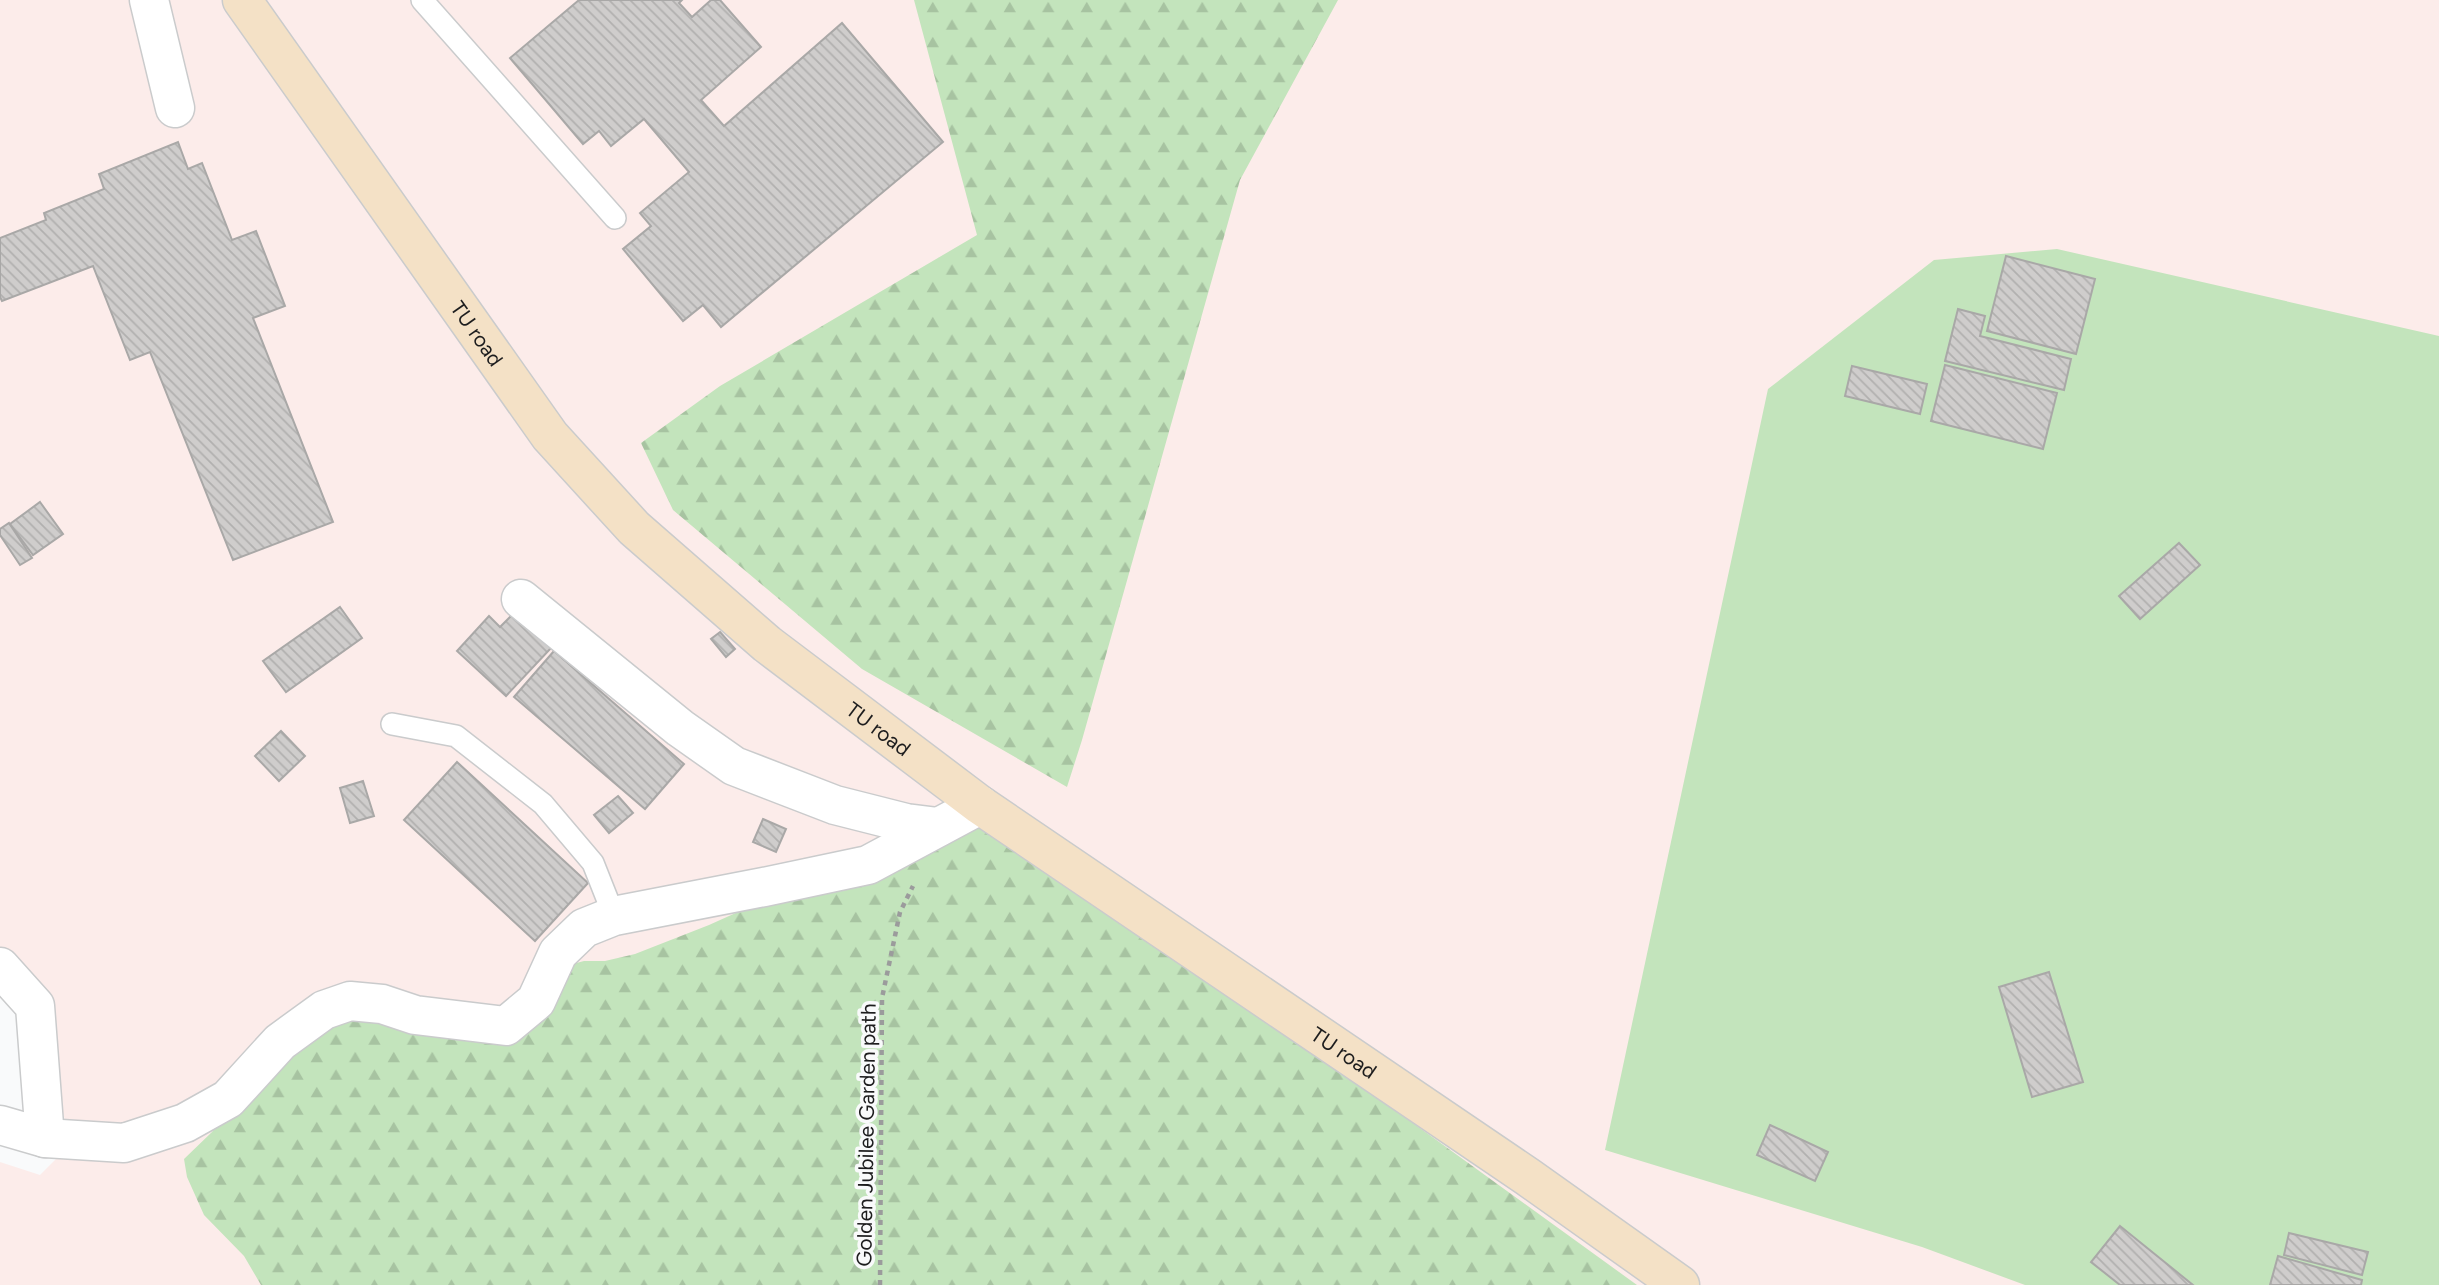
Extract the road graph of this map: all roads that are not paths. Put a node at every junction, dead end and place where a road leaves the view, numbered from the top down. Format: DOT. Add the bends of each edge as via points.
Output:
graph roads {
  1 [pos="149,0"];
  2 [pos="242,0"];
  3 [pos="422,0"];
  4 [pos="175,108"];
  5 [pos="615,218"];
  6 [pos="521,599"];
  7 [pos="392,724"];
  8 [pos="980,805"];
  9 [pos="938,827"];
  10 [pos="614,916"];
  11 [pos="0,967"];
  12 [pos="0,1125"];
  13 [pos="45,1138"];
  14 [pos="1680,1285"];
  1 -- 4 [label="street"];
  2 -- 8 [label="street, TU road" via="550,436 634,528 767,644"];
  3 -- 5 [label="lane"];
  6 -- 9 [label="street" via="734,766 835,805 906,824"];
  7 -- 10 [label="lane" via="456,736 543,804 593,863"];
  8 -- 9 [label="street"];
  8 -- 14 [label="street, TU road"];
  9 -- 10 [label="street" via="868,865"];
  10 -- 13 [label="street" via="584,928 558,953 536,1001 506,1026 415,1015 382,1004 350,1001 324,1010 280,1042 228,1099 185,1123 124,1143"];
  11 -- 13 [label="street" via="35,1006"];
  12 -- 13 [label="street"];
}
